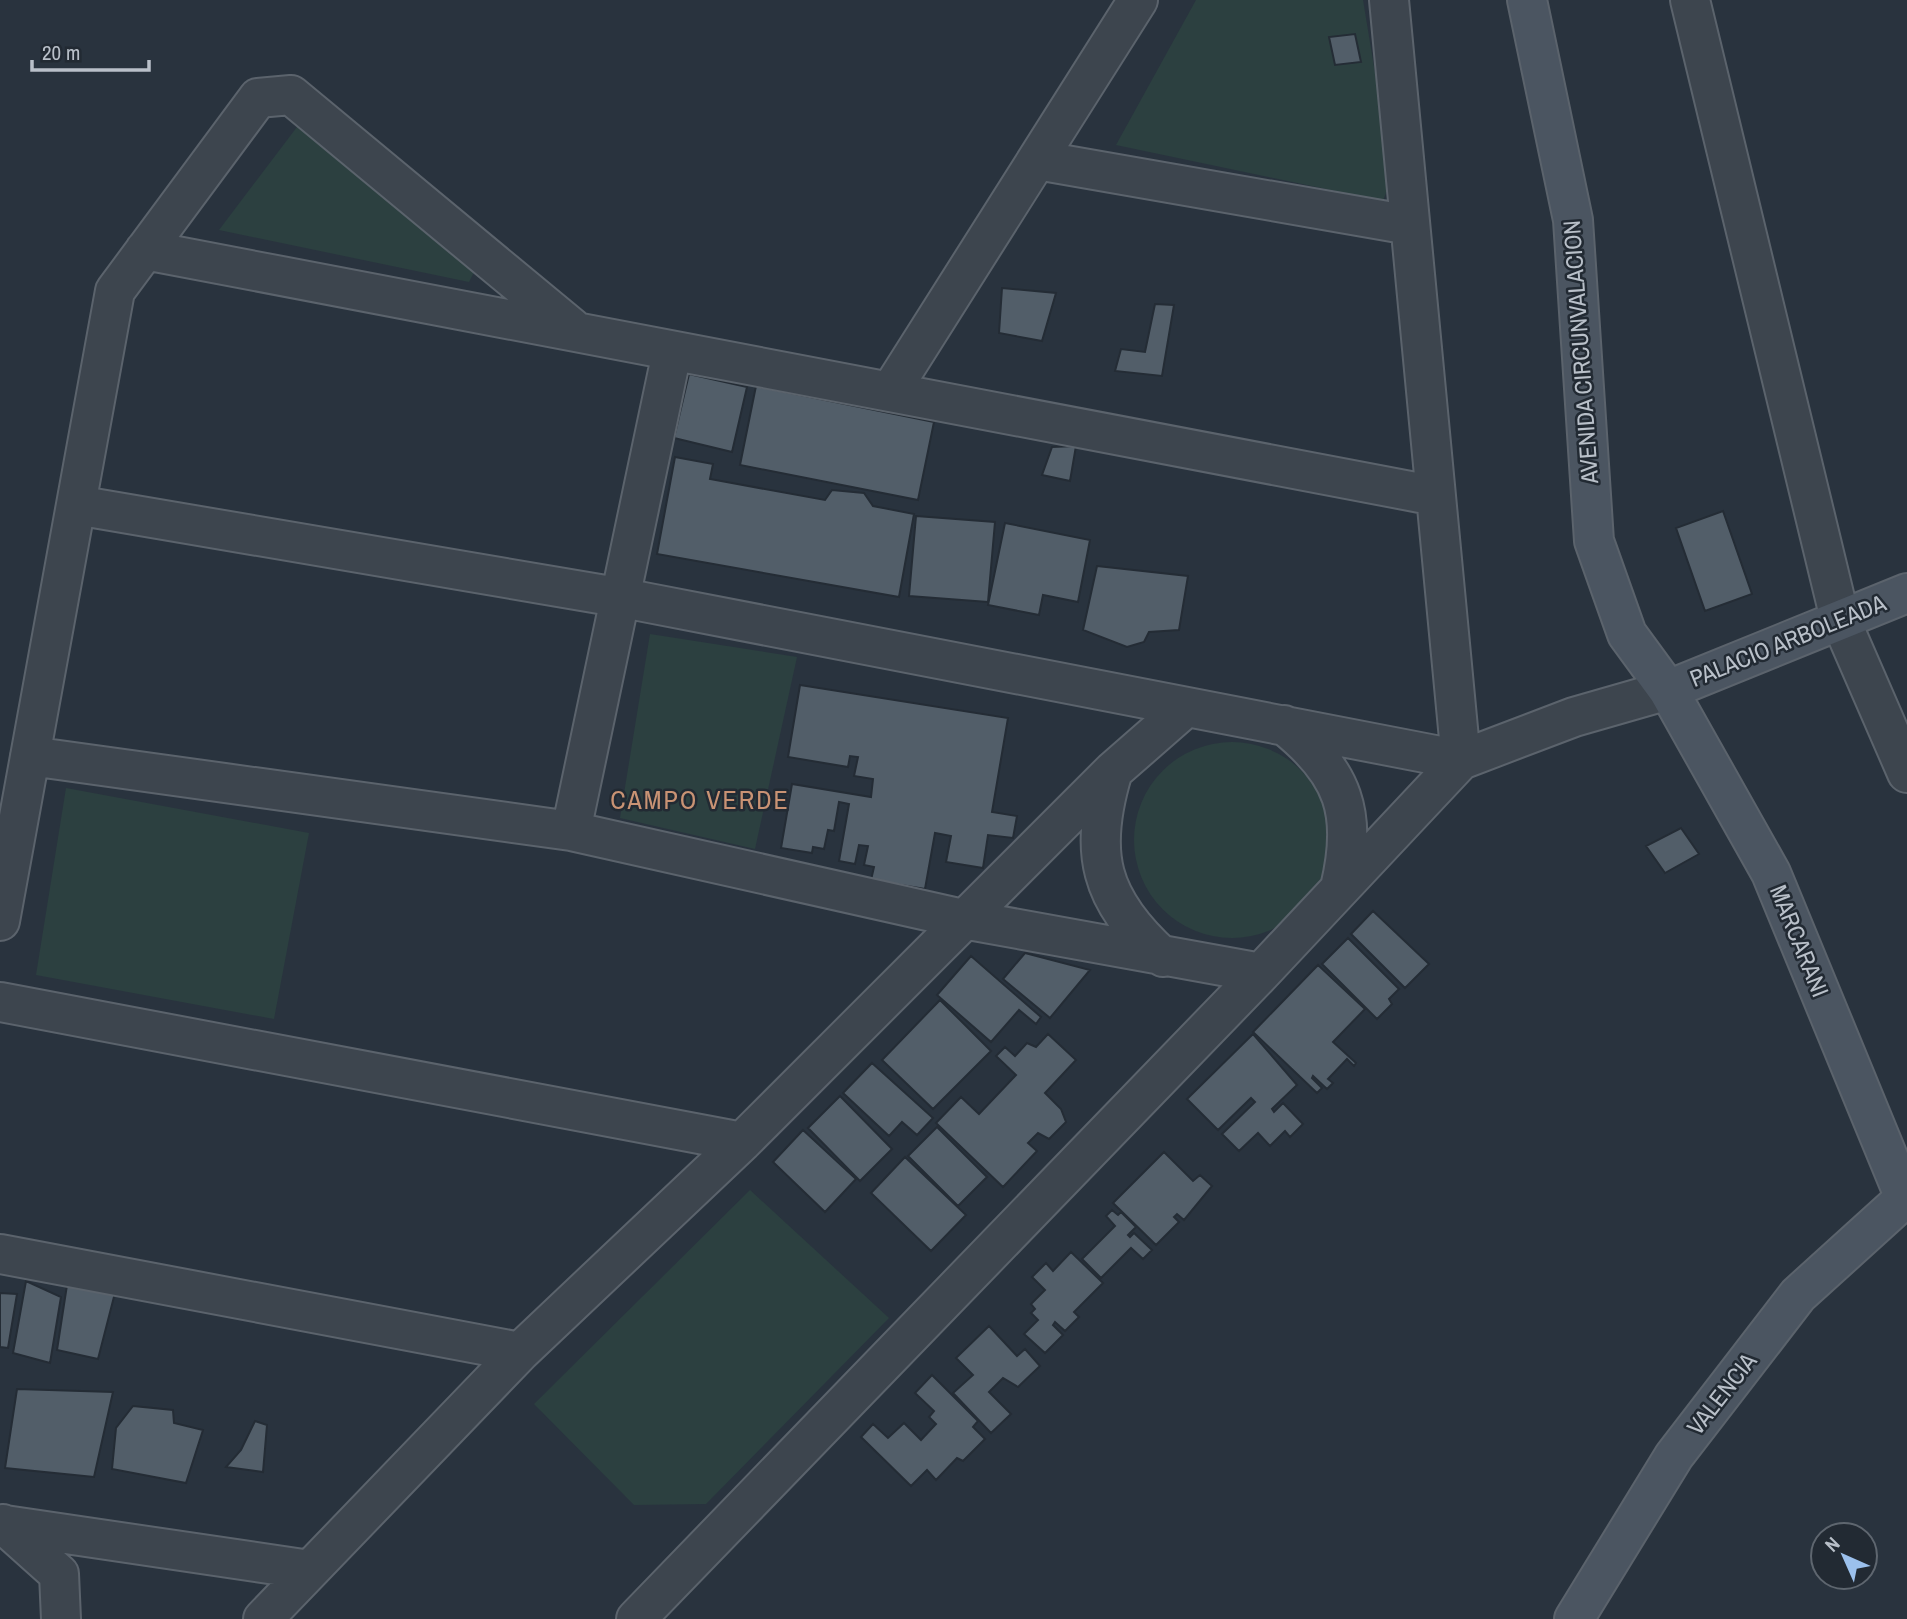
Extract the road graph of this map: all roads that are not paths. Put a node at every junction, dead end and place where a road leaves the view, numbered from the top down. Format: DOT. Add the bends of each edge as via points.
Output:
graph roads {
  1 [pos="1138,0"];
  2 [pos="1389,0"];
  3 [pos="1527,0"];
  4 [pos="1690,0"];
  5 [pos="1037,160"];
  6 [pos="1410,225"];
  7 [pos="145,250"];
  8 [pos="575,331"];
  9 [pos="671,352"];
  10 [pos="890,392"];
  11 [pos="1436,495"];
  12 [pos="76,505"];
  13 [pos="1907,593"];
  14 [pos="622,598"];
  15 [pos="1840,620"];
  16 [pos="1668,690"];
  17 [pos="1185,708"];
  18 [pos="1284,725"];
  19 [pos="30,756"];
  20 [pos="1461,760"];
  21 [pos="1114,771"];
  22 [pos="1907,773"];
  23 [pos="571,831"];
  24 [pos="1340,888"];
  25 [pos="963,919"];
  26 [pos="0,921"];
  27 [pos="1163,957"];
  28 [pos="1261,973"];
  29 [pos="0,1002"];
  30 [pos="742,1142"];
  31 [pos="1906,1200"];
  32 [pos="0,1254"];
  33 [pos="520,1352"];
  34 [pos="2,1524"];
  35 [pos="310,1570"];
  36 [pos="61,1619"];
  37 [pos="263,1619"];
  38 [pos="636,1619"];
  39 [pos="1574,1619"];
  1 -- 5 [label="street"];
  2 -- 6 [label="street"];
  3 -- 16 [label="main road, AVENIDA CIRCUNVALACION" via="1573,220 1594,541 1627,634"];
  4 -- 15 [label="street"];
  5 -- 6 [label="street"];
  5 -- 10 [label="street"];
  6 -- 11 [label="street"];
  7 -- 8 [label="street"];
  7 -- 8 [label="street" via="258,98 291,94"];
  7 -- 12 [label="street" via="115,290"];
  8 -- 9 [label="street"];
  9 -- 10 [label="street"];
  9 -- 14 [label="street"];
  10 -- 11 [label="street"];
  11 -- 20 [label="street"];
  12 -- 14 [label="street"];
  12 -- 19 [label="street"];
  13 -- 15 [label="main road, PALACIO ARBOLEADA"];
  14 -- 17 [label="street"];
  14 -- 23 [label="street"];
  15 -- 16 [label="main road, PALACIO ARBOLEADA"];
  15 -- 22 [label="street"];
  16 -- 20 [label="street" via="1574,717"];
  16 -- 31 [label="main road, MARCARANI" via="1771,873"];
  17 -- 18 [label="street"];
  17 -- 21 [label="street"];
  18 -- 20 [label="street"];
  18 -- 24 [label="street" via="1314,749 1335,779 1347,814 1349,852"];
  19 -- 23 [label="street"];
  19 -- 26 [label="street"];
  20 -- 24 [label="street"];
  21 -- 25 [label="street"];
  21 -- 27 [label="street" via="1101,811 1100,852 1108,883 1132,929"];
  23 -- 25 [label="street"];
  24 -- 28 [label="street"];
  25 -- 27 [label="street"];
  25 -- 30 [label="street"];
  27 -- 28 [label="street"];
  28 -- 38 [label="street"];
  29 -- 30 [label="street"];
  30 -- 33 [label="street"];
  31 -- 39 [label="main road, VALENCIA" via="1798,1295 1674,1457"];
  32 -- 33 [label="street"];
  33 -- 35 [label="street"];
  34 -- 35 [label="street"];
  34 -- 36 [label="street" via="59,1574"];
  35 -- 37 [label="street"];
}
